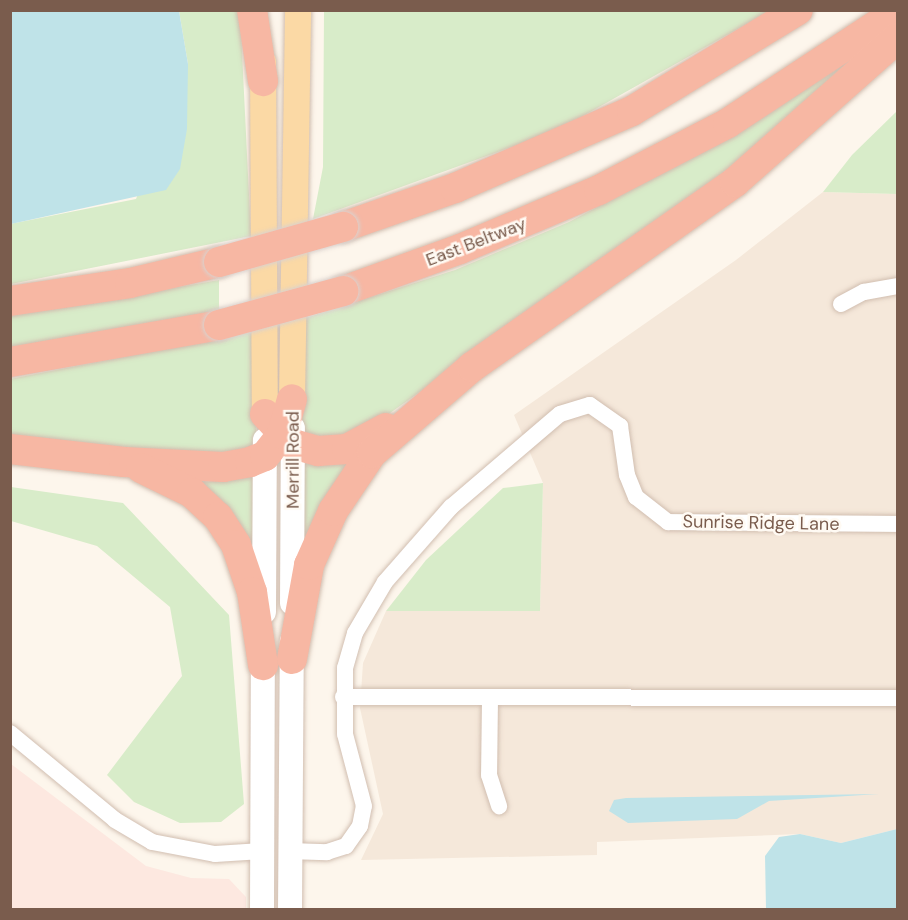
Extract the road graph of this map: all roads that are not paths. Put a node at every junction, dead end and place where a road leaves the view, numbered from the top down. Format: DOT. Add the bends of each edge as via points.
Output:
graph roads {
  1 [pos="252,10"];
  2 [pos="261,10"];
  3 [pos="298,10"];
  4 [pos="311,10"];
  5 [pos="798,10"];
  6 [pos="897,11"];
  7 [pos="897,38"];
  8 [pos="298,51"];
  9 [pos="263,81"];
  10 [pos="897,286"];
  11 [pos="10,301"];
  12 [pos="841,304"];
  13 [pos="10,362"];
  14 [pos="292,399"];
  15 [pos="421,405"];
  16 [pos="276,437"];
  17 [pos="10,449"];
  18 [pos="124,462"];
  19 [pos="897,524"];
  20 [pos="292,659"];
  21 [pos="263,676"];
  22 [pos="343,697"];
  23 [pos="490,698"];
  24 [pos="897,698"];
  25 [pos="10,733"];
  26 [pos="499,806"];
  27 [pos="289,851"];
  28 [pos="262,852"];
  29 [pos="262,909"];
  30 [pos="279,909"];
  31 [pos="290,909"];
  1 -- 9 [label="highway"];
  2 -- 9 [label="main road, Merrill Road"];
  3 -- 8 [label="main road, Merrill Road"];
  4 -- 8 [label="main road"];
  5 -- 11 [label="highway, bridge" via="632,111 455,188 343,227 219,262 130,283"];
  6 -- 13 [label="highway, East Beltway, bridge" via="728,123 609,184 460,249 343,291 219,325"];
  7 -- 15 [label="highway" via="735,182"];
  8 -- 14 [label="main road, Merrill Road"];
  9 -- 16 [label="main road, Merrill Road"];
  10 -- 12 [label="street" via="864,292"];
  14 -- 16 [label="highway"];
  15 -- 16 [label="highway" via="347,449 318,451"];
  15 -- 20 [label="highway" via="372,453 333,511 309,565"];
  16 -- 18 [label="highway" via="223,467"];
  16 -- 20 [label="main road, Merrill Road"];
  16 -- 21 [label="main road, Merrill Road"];
  17 -- 18 [label="highway"];
  18 -- 21 [label="highway" via="192,493 218,517 246,569"];
  19 -- 22 [label="street, Sunrise Ridge Lane" via="668,522 636,497 627,475 620,426 590,405 560,414 451,507 385,582 355,633"];
  20 -- 27 [label="main road, Merrill Road"];
  21 -- 27 [label="main road" via="273,701 274,822"];
  21 -- 28 [label="main road, Merrill Road"];
  22 -- 23 [label="street"];
  22 -- 27 [label="street, Sunrise Ridge Lane" via="345,734 364,806 360,826 346,846 327,852"];
  23 -- 24 [label="street"];
  23 -- 26 [label="street" via="489,775"];
  25 -- 28 [label="street" via="115,820 152,842 215,854"];
  27 -- 31 [label="main road, Merrill Road"];
  28 -- 29 [label="main road, Merrill Road"];
  28 -- 30 [label="main road" via="278,868"];
}
